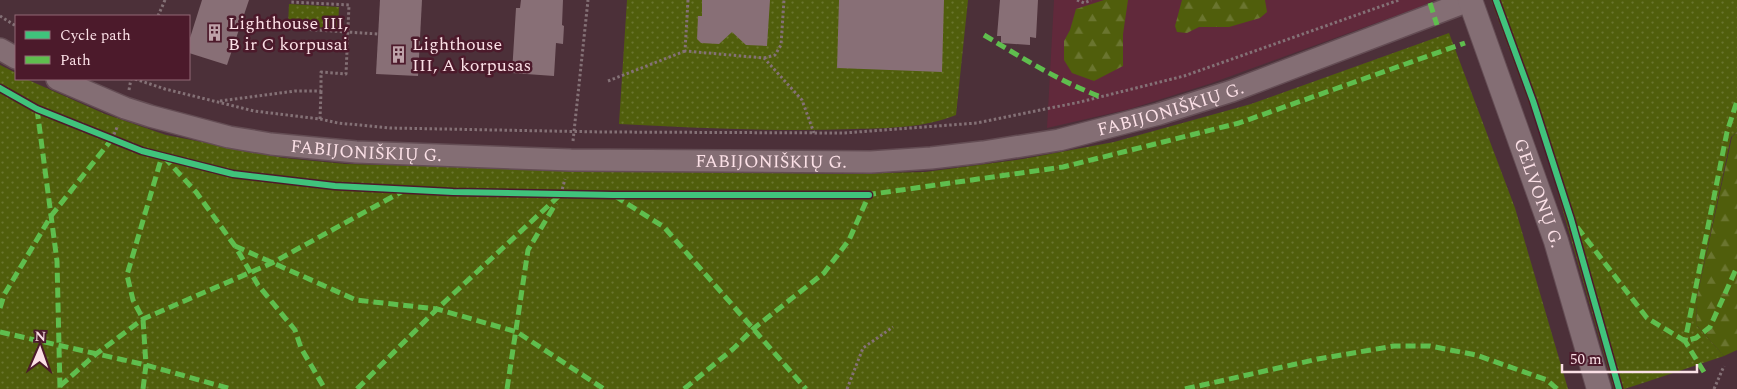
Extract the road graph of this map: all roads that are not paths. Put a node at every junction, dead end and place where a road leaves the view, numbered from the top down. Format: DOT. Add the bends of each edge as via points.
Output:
graph roads {
  1 [pos="1471,0"];
  2 [pos="0,49"];
  3 [pos="15,57"];
  4 [pos="59,80"];
  5 [pos="1599,389"];
  1 -- 4 [label="street, FABIJONIŠKIŲ G." via="1232,91 1159,114 1058,140 982,152 871,162 571,160 356,152 271,144 219,135 150,116"];
  1 -- 5 [label="main road, GELVONŲ G." via="1556,241"];
  2 -- 3 [label="street"];
}
